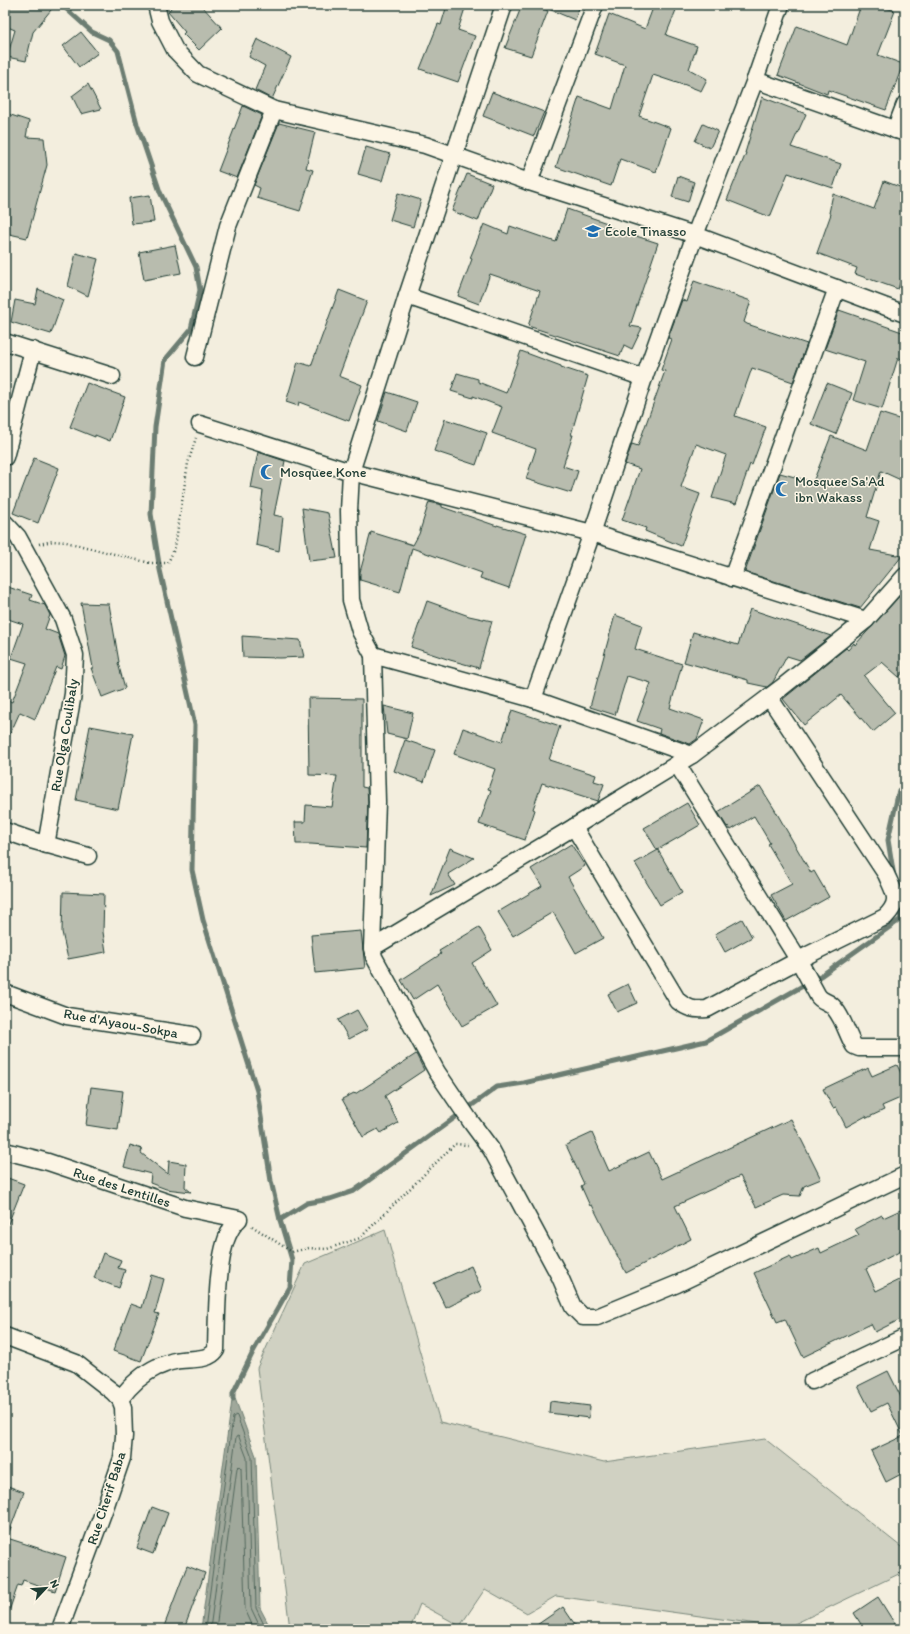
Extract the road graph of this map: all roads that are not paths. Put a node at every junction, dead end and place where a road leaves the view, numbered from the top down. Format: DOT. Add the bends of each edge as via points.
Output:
graph roads {
  1 [pos="156,5"];
  2 [pos="504,5"];
  3 [pos="595,5"];
  4 [pos="781,5"];
  5 [pos="755,80"];
  6 [pos="905,104"];
  7 [pos="274,110"];
  8 [pos="900,132"];
  9 [pos="454,155"];
  10 [pos="529,182"];
  11 [pos="695,235"];
  12 [pos="838,288"];
  13 [pos="407,296"];
  14 [pos="905,314"];
  15 [pos="5,342"];
  16 [pos="33,350"];
  17 [pos="195,357"];
  18 [pos="112,376"];
  19 [pos="644,378"];
  20 [pos="200,424"];
  21 [pos="5,457"];
  22 [pos="351,472"];
  23 [pos="5,523"];
  24 [pos="592,533"];
  25 [pos="905,576"];
  26 [pos="732,578"];
  27 [pos="866,620"];
  28 [pos="373,655"];
  29 [pos="769,697"];
  30 [pos="533,700"];
  31 [pos="692,755"];
  32 [pos="677,764"];
  33 [pos="574,828"];
  34 [pos="5,831"];
  35 [pos="46,845"];
  36 [pos="88,856"];
  37 [pos="372,948"];
  38 [pos="799,961"];
  39 [pos="5,994"];
  40 [pos="192,1035"];
  41 [pos="905,1048"];
  42 [pos="5,1151"];
  43 [pos="905,1175"];
  44 [pos="5,1336"];
  45 [pos="903,1342"];
  46 [pos="812,1381"];
  47 [pos="120,1399"];
  48 [pos="60,1629"];
  1 -- 7 [label="street" via="160,21 175,50 198,74"];
  2 -- 9 [label="street"];
  3 -- 10 [label="street"];
  4 -- 5 [label="street"];
  5 -- 8 [label="street"];
  5 -- 11 [label="street"];
  6 -- 8 [label="street"];
  7 -- 9 [label="street" via="425,145"];
  7 -- 17 [label="street" via="228,226"];
  9 -- 10 [label="street"];
  9 -- 13 [label="street"];
  10 -- 11 [label="street"];
  11 -- 12 [label="street"];
  11 -- 19 [label="street"];
  12 -- 14 [label="street"];
  12 -- 26 [label="street"];
  13 -- 19 [label="street"];
  13 -- 22 [label="street"];
  15 -- 16 [label="street"];
  16 -- 18 [label="street"];
  16 -- 21 [label="street"];
  19 -- 24 [label="street"];
  20 -- 22 [label="street"];
  22 -- 24 [label="street"];
  22 -- 28 [label="street" via="351,600 360,631"];
  23 -- 35 [label="street, Rue Olga Coulibaly" via="18,537 63,619 75,655 73,694"];
  24 -- 26 [label="street"];
  24 -- 30 [label="street"];
  25 -- 27 [label="street"];
  26 -- 27 [label="street"];
  27 -- 29 [label="street"];
  28 -- 30 [label="street"];
  28 -- 37 [label="street" via="378,802"];
  29 -- 31 [label="street"];
  29 -- 38 [label="street" via="886,874 896,900 893,909 885,917"];
  30 -- 31 [label="street"];
  31 -- 32 [label="street"];
  32 -- 33 [label="street"];
  32 -- 38 [label="street"];
  33 -- 37 [label="street"];
  33 -- 38 [label="street" via="678,1002 686,1008 707,1009"];
  34 -- 35 [label="street"];
  35 -- 36 [label="street"];
  37 -- 43 [label="street" via="374,957 437,1072 491,1149 560,1277 572,1307 583,1317 597,1316 677,1284"];
  38 -- 41 [label="street" via="818,996 829,1002 841,1017 854,1046"];
  39 -- 40 [label="street, Rue d'Ayaou-Sokpa" via="67,1016"];
  42 -- 47 [label="street, Rue des Lentilles" via="48,1162 185,1208 239,1218 230,1231 222,1254 216,1350 208,1357 174,1361 156,1368 140,1378"];
  44 -- 47 [label="street" via="76,1363"];
  45 -- 46 [label="street"];
  47 -- 48 [label="street, Rue Cherif Baba" via="123,1407 124,1436 122,1458"];
}
